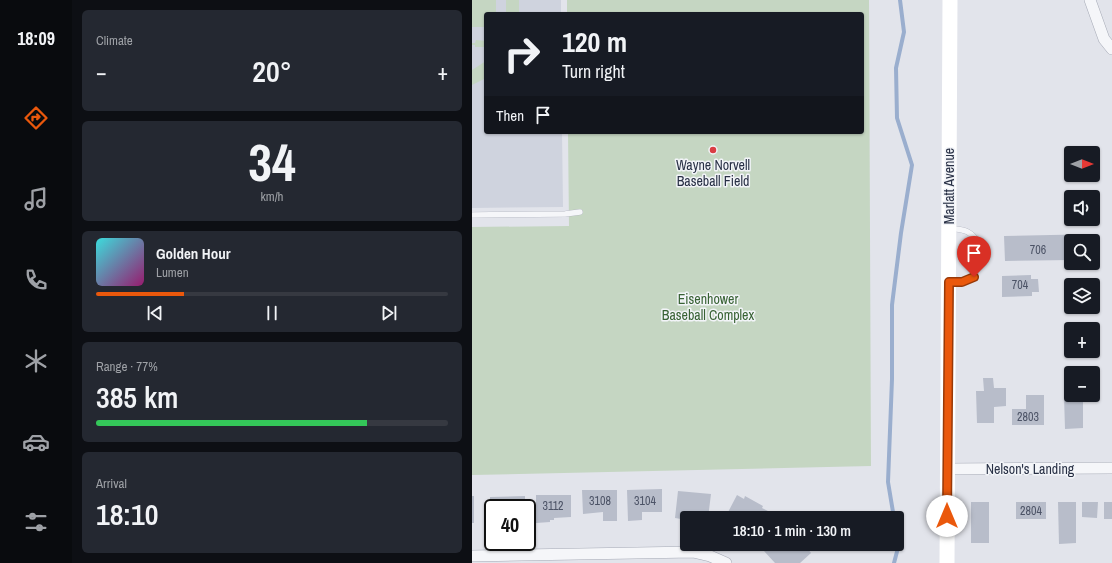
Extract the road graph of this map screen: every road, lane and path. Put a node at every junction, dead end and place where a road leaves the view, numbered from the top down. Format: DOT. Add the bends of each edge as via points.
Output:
graph roads {
  1 [pos="950,0"];
  2 [pos="1090,0"];
  3 [pos="1112,49"];
  4 [pos="580,212"];
  5 [pos="472,215"];
  6 [pos="949,228"];
  7 [pos="949,282"];
  8 [pos="1112,468"];
  9 [pos="948,469"];
  10 [pos="472,556"];
  11 [pos="618,558"];
  12 [pos="726,563"];
  13 [pos="947,563"];
  1 -- 6 [label="street, Marlatt Avenue"];
  2 -- 3 [label="street" via="1104,39"];
  4 -- 5 [label="lane"];
  6 -- 7 [label="street, Marlatt Avenue"];
  6 -- 7 [label="lane" via="967,232 976,239 981,252 974,277 962,282"];
  7 -- 9 [label="street, Marlatt Avenue"];
  8 -- 9 [label="street, Nelson's Landing"];
  9 -- 13 [label="street, Marlatt Avenue"];
  10 -- 11 [label="street"];
  11 -- 12 [label="street" via="694,552"];
}
